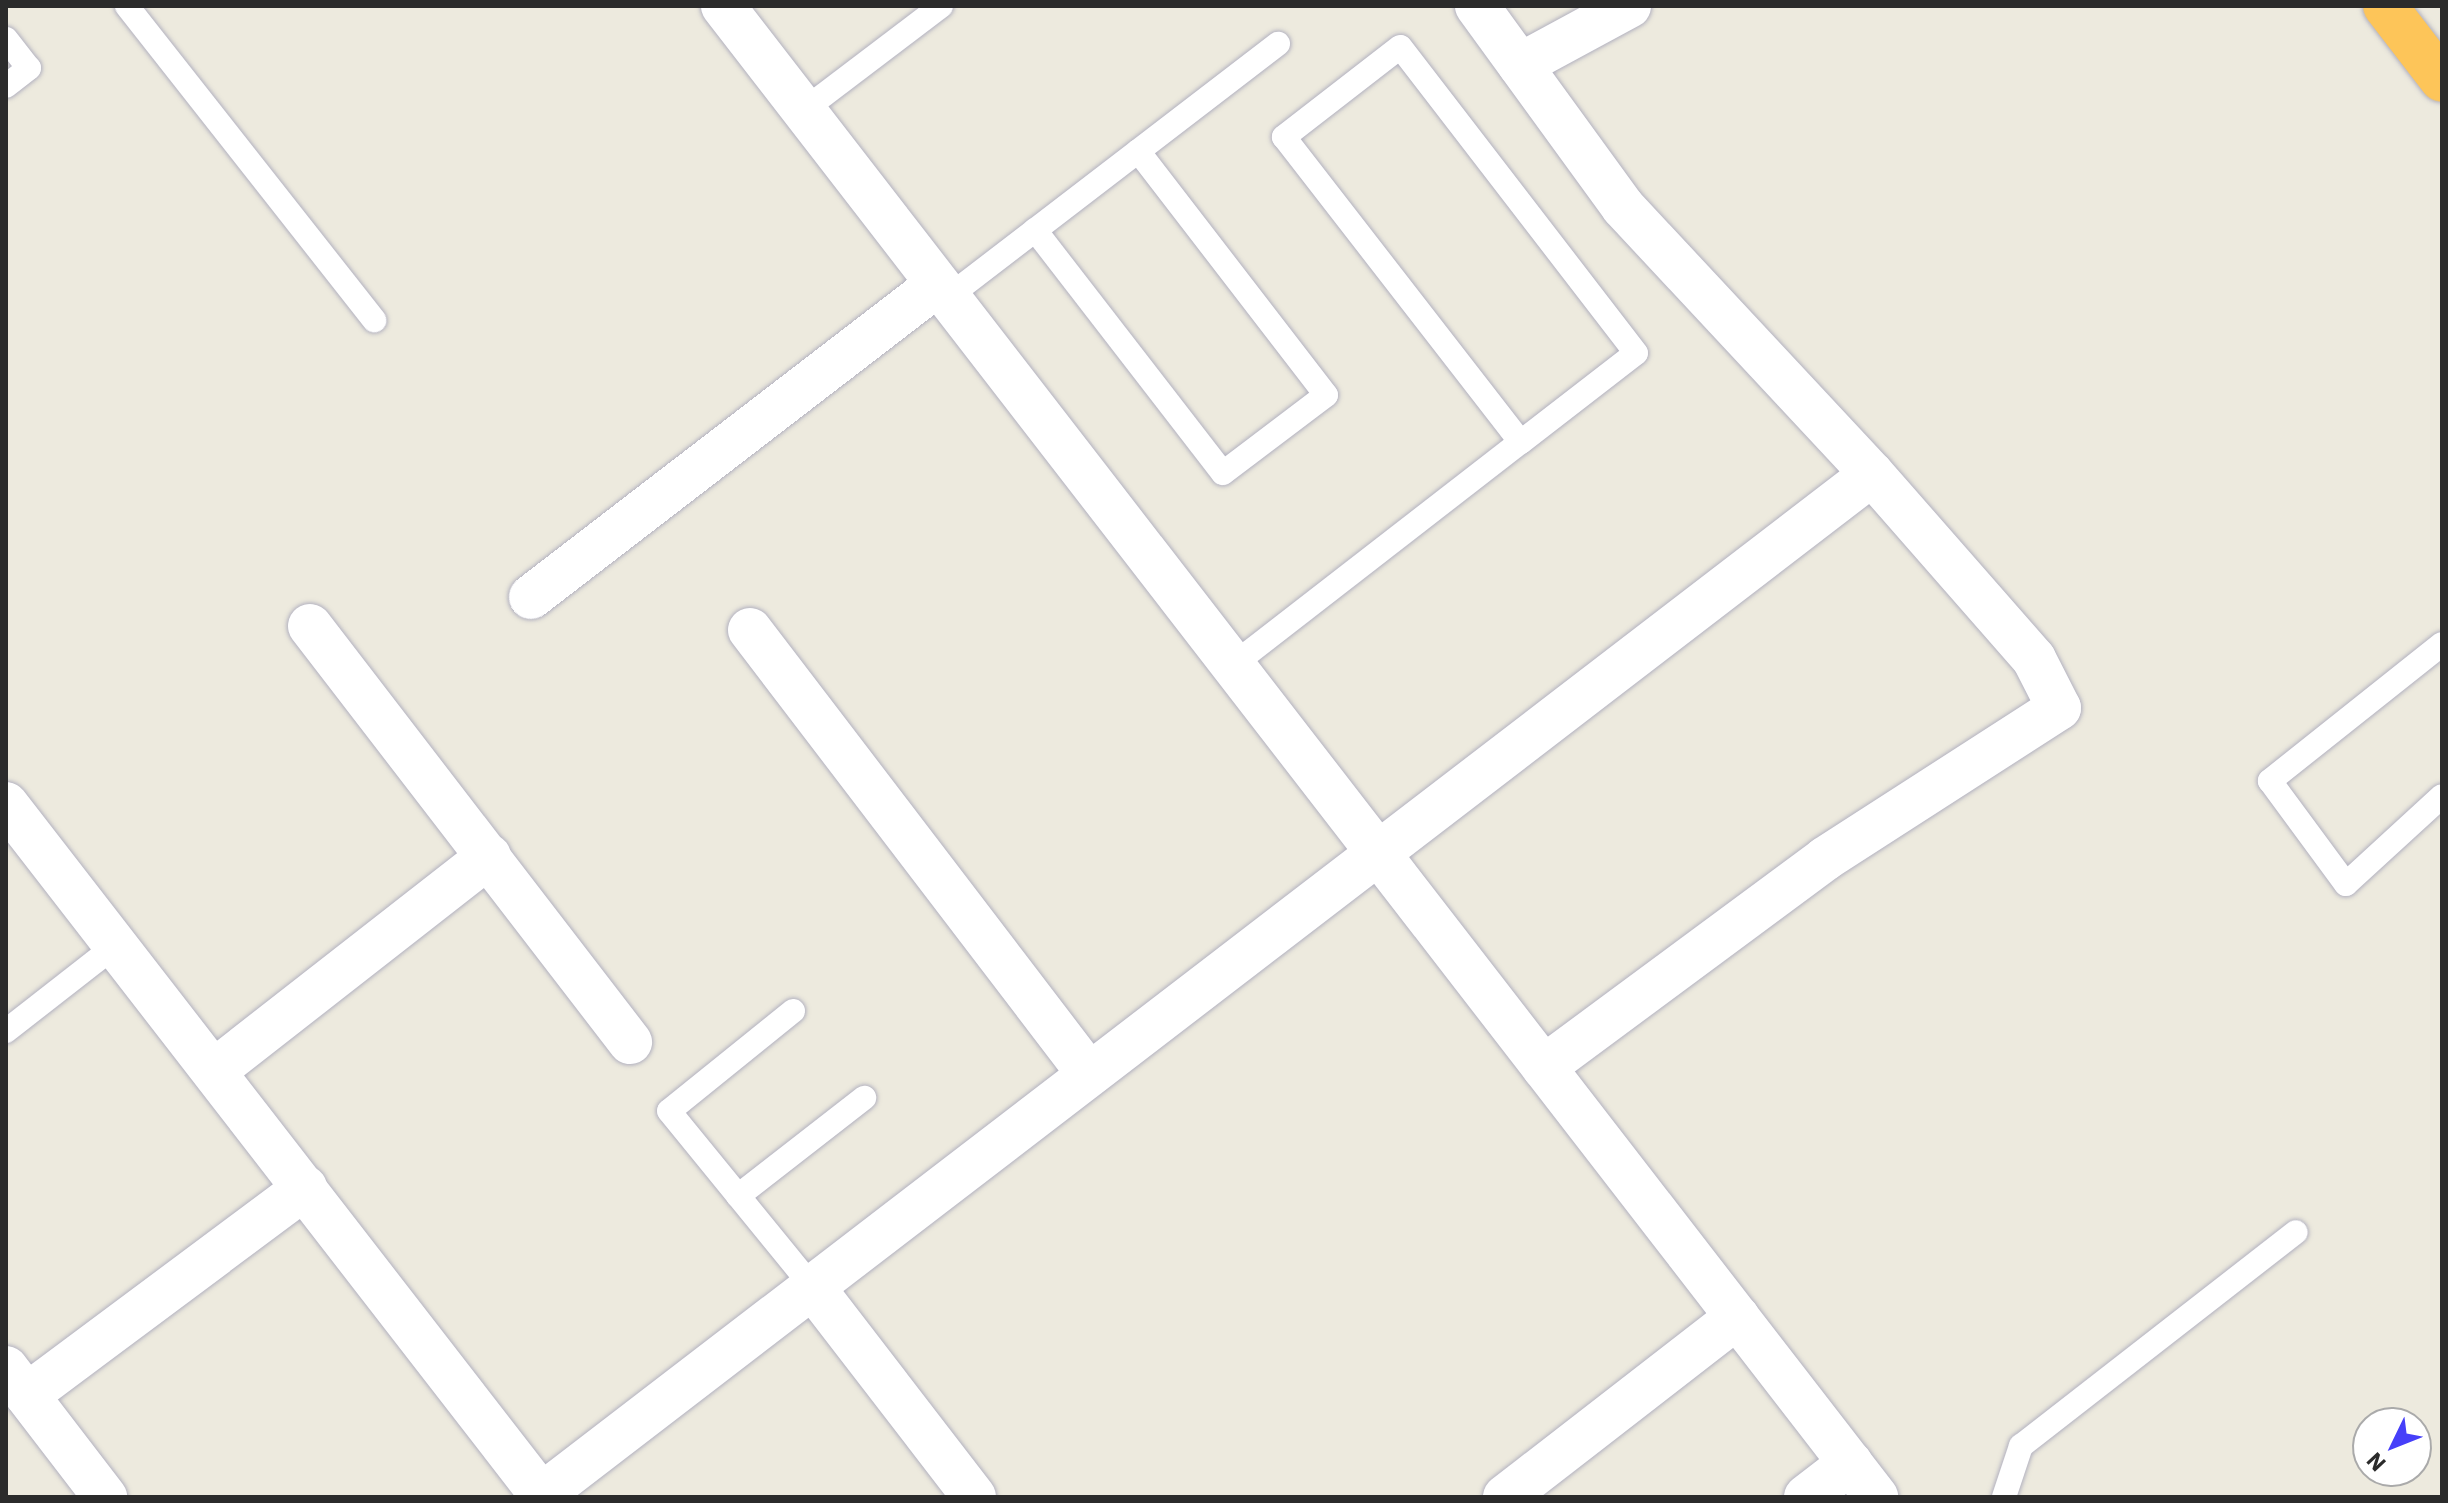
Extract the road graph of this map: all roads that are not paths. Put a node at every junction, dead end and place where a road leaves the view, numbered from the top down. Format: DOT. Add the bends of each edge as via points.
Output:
graph roads {
  1 [pos="127,6"];
  2 [pos="723,6"];
  3 [pos="941,6"];
  4 [pos="1477,6"];
  5 [pos="1629,6"];
  6 [pos="2385,6"];
  7 [pos="6,39"];
  8 [pos="1278,44"];
  9 [pos="1520,65"];
  10 [pos="2442,80"];
  11 [pos="6,86"];
  12 [pos="804,110"];
  13 [pos="1138,151"];
  14 [pos="1035,230"];
  15 [pos="943,291"];
  16 [pos="374,320"];
  17 [pos="1521,442"];
  18 [pos="1872,474"];
  19 [pos="531,597"];
  20 [pos="310,626"];
  21 [pos="750,630"];
  22 [pos="2442,644"];
  23 [pos="1233,665"];
  24 [pos="2442,796"];
  25 [pos="6,804"];
  26 [pos="1379,853"];
  27 [pos="489,856"];
  28 [pos="116,945"];
  29 [pos="793,1011"];
  30 [pos="6,1031"];
  31 [pos="630,1042"];
  32 [pos="1544,1067"];
  33 [pos="214,1071"];
  34 [pos="1089,1074"];
  35 [pos="864,1098"];
  36 [pos="305,1188"];
  37 [pos="738,1196"];
  38 [pos="2296,1232"];
  39 [pos="814,1289"];
  40 [pos="1737,1317"];
  41 [pos="16,1382"];
  42 [pos="1850,1463"];
  43 [pos="541,1496"];
  44 [pos="105,1497"];
  45 [pos="974,1497"];
  46 [pos="1505,1497"];
  47 [pos="1806,1497"];
  48 [pos="1876,1497"];
  49 [pos="2004,1497"];
  1 -- 16 [label="lane"];
  2 -- 12 [label="street"];
  3 -- 12 [label="lane"];
  4 -- 9 [label="street"];
  5 -- 9 [label="street"];
  6 -- 10 [label="highway"];
  7 -- 11 [label="lane" via="29,68"];
  8 -- 13 [label="lane"];
  9 -- 18 [label="street" via="1623,207"];
  12 -- 15 [label="street"];
  13 -- 14 [label="lane"];
  13 -- 14 [label="lane" via="1326,395 1223,473"];
  14 -- 15 [label="lane"];
  15 -- 19 [label="street"];
  15 -- 23 [label="street"];
  17 -- 17 [label="lane" via="1636,353 1400,47 1284,137"];
  17 -- 23 [label="lane"];
  18 -- 26 [label="street"];
  18 -- 32 [label="street" via="2034,659 2059,708 1825,859"];
  20 -- 27 [label="street"];
  21 -- 34 [label="street"];
  22 -- 24 [label="lane" via="2270,781 2346,884"];
  23 -- 26 [label="street"];
  25 -- 28 [label="street"];
  26 -- 32 [label="street"];
  26 -- 34 [label="street"];
  27 -- 31 [label="street"];
  27 -- 33 [label="street"];
  28 -- 30 [label="lane"];
  28 -- 33 [label="street"];
  29 -- 37 [label="lane" via="669,1111"];
  32 -- 40 [label="street"];
  33 -- 36 [label="street"];
  34 -- 39 [label="street"];
  35 -- 37 [label="lane"];
  36 -- 41 [label="street"];
  36 -- 43 [label="street"];
  37 -- 39 [label="lane"];
  38 -- 49 [label="lane" via="2021,1446"];
  39 -- 43 [label="street"];
  39 -- 45 [label="street"];
  40 -- 42 [label="street"];
  40 -- 46 [label="street"];
  41 -- 44 [label="street"];
  42 -- 47 [label="street"];
  42 -- 48 [label="street"];
}
